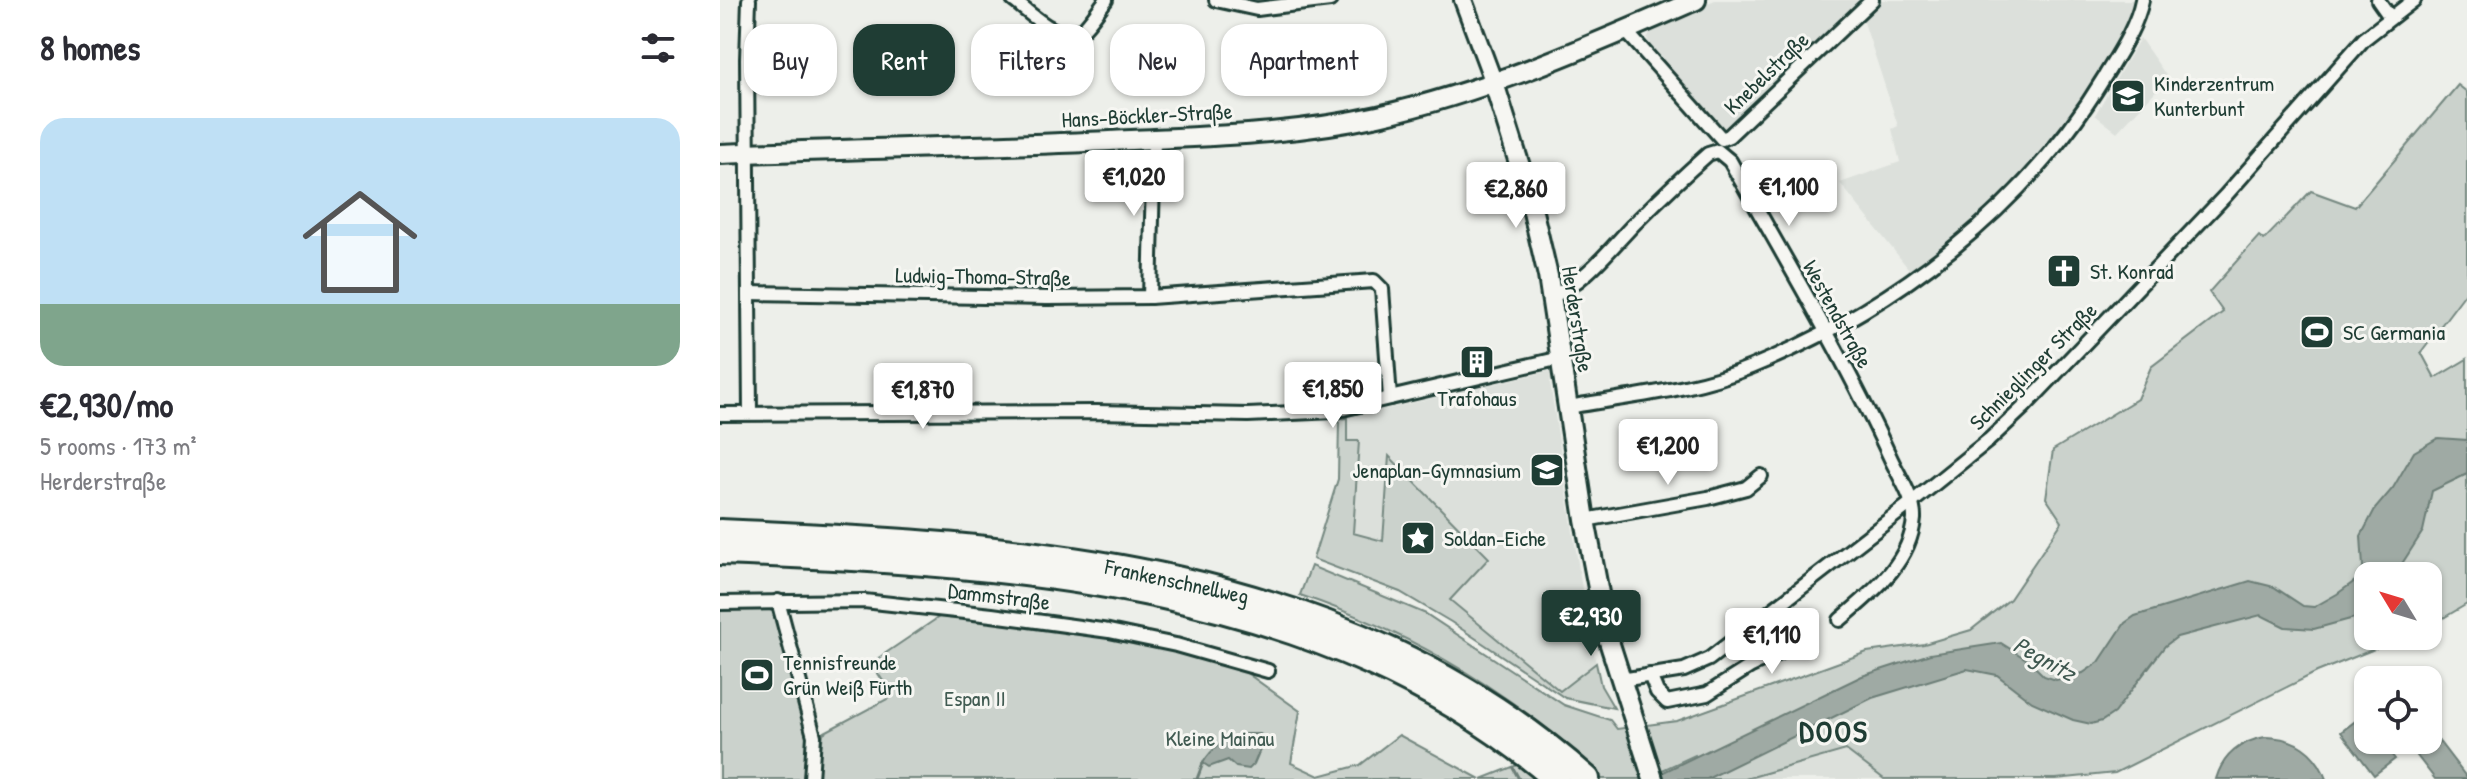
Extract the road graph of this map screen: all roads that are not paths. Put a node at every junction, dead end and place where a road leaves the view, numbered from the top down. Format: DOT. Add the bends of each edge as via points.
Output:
graph roads {
  1 [pos="749,0"];
  2 [pos="1013,0"];
  3 [pos="1106,0"];
  4 [pos="1216,0"];
  5 [pos="1330,0"];
  6 [pos="1463,0"];
  7 [pos="1696,0"];
  8 [pos="1872,0"];
  9 [pos="2142,0"];
  10 [pos="2378,0"];
  11 [pos="2414,0"];
  12 [pos="2390,17"];
  13 [pos="1618,34"];
  14 [pos="1494,83"];
  15 [pos="1154,139"];
  16 [pos="1720,145"];
  17 [pos="748,153"];
  18 [pos="720,154"];
  19 [pos="750,293"];
  20 [pos="1150,297"];
  21 [pos="1551,297"];
  22 [pos="1827,333"];
  23 [pos="1561,358"];
  24 [pos="1390,398"];
  25 [pos="1568,407"];
  26 [pos="750,413"];
  27 [pos="720,414"];
  28 [pos="1761,476"];
  29 [pos="1911,503"];
  30 [pos="1585,520"];
  31 [pos="720,532"];
  32 [pos="720,552"];
  33 [pos="778,601"];
  34 [pos="720,603"];
  35 [pos="1840,620"];
  36 [pos="1806,640"];
  37 [pos="1268,671"];
  38 [pos="1650,675"];
  39 [pos="1621,680"];
  40 [pos="1557,771"];
  41 [pos="811,779"];
  42 [pos="1587,779"];
  43 [pos="1653,779"];
  1 -- 17 [label="street"];
  2 -- 3 [label="street" via="1066,36 1080,32"];
  4 -- 5 [label="street" via="1257,9"];
  6 -- 14 [label="street"];
  7 -- 13 [label="main road, Hans-Böckler-Straße"];
  8 -- 16 [label="street, Knebelstraße"];
  9 -- 22 [label="street" via="2096,91 2021,186 1913,279"];
  10 -- 12 [label="street"];
  11 -- 12 [label="street, Schnieglinger Straße"];
  12 -- 29 [label="street, Schnieglinger Straße" via="2023,408"];
  13 -- 14 [label="main road, Hans-Böckler-Straße"];
  13 -- 16 [label="street, Westendstraße"];
  14 -- 15 [label="main road, Hans-Böckler-Straße" via="1343,122"];
  14 -- 21 [label="main road, Herderstraße" via="1532,206"];
  15 -- 17 [label="main road, Hans-Böckler-Straße"];
  15 -- 20 [label="street"];
  16 -- 21 [label="street, Knebelstraße" via="1586,275"];
  16 -- 22 [label="street, Westendstraße"];
  17 -- 18 [label="main road, Hans-Böckler-Straße"];
  17 -- 19 [label="street"];
  19 -- 20 [label="street, Ludwig-Thoma-Straße"];
  19 -- 26 [label="street"];
  20 -- 24 [label="street, Ludwig-Thoma-Straße" via="1374,281 1382,289"];
  21 -- 23 [label="main road, Herderstraße"];
  22 -- 25 [label="street" via="1749,368 1688,387"];
  22 -- 29 [label="street, Westendstraße"];
  23 -- 24 [label="street"];
  23 -- 25 [label="main road, Herderstraße"];
  24 -- 26 [label="street" via="1334,411 1248,415"];
  25 -- 30 [label="main road, Herderstraße"];
  26 -- 27 [label="street"];
  28 -- 30 [label="street" via="1746,488 1708,498"];
  29 -- 35 [label="street" via="1912,527 1897,564"];
  29 -- 38 [label="street, Schnieglinger Straße" via="1709,659 1684,670"];
  30 -- 39 [label="main road, Herderstraße"];
  31 -- 40 [label="highway, Frankenschnellweg" via="1057,557 1230,591 1317,618 1408,657 1484,701"];
  32 -- 40 [label="highway, Frankenschnellweg" via="1021,573 1165,596 1250,617 1318,639 1414,682"];
  33 -- 34 [label="street, Dammstraße"];
  33 -- 37 [label="street, Dammstraße" via="864,601 1109,631"];
  33 -- 41 [label="street" via="814,736"];
  36 -- 38 [label="street" via="1698,697 1667,702"];
  38 -- 39 [label="street, Schnieglinger Straße"];
  39 -- 43 [label="main road, Herderstraße"];
  40 -- 42 [label="highway, Frankenschnellweg"];
}
